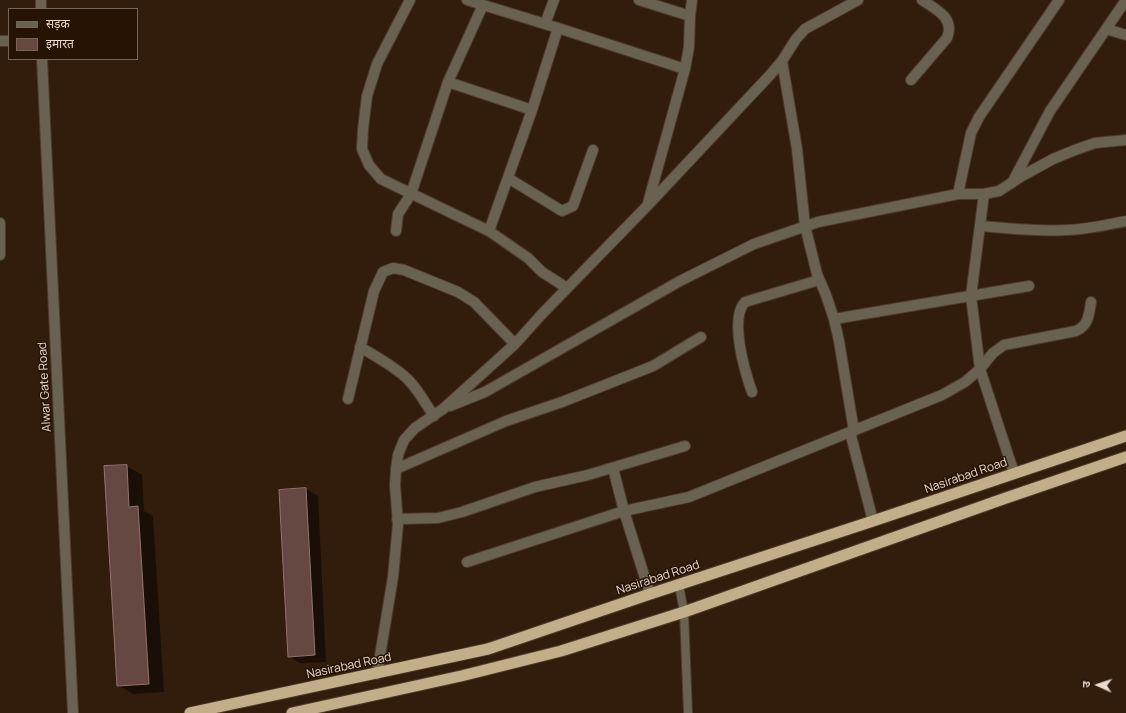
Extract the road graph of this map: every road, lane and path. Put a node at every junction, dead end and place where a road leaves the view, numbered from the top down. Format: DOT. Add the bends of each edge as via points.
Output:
graph roads {
  1 [pos="410,0"];
  2 [pos="466,0"];
  3 [pos="554,0"];
  4 [pos="639,0"];
  5 [pos="692,0"];
  6 [pos="858,0"];
  7 [pos="922,0"];
  8 [pos="1059,0"];
  9 [pos="1126,0"];
  10 [pos="483,5"];
  11 [pos="496,5"];
  12 [pos="690,16"];
  13 [pos="545,24"];
  14 [pos="558,28"];
  15 [pos="1106,29"];
  16 [pos="1126,35"];
  17 [pos="42,60"];
  18 [pos="782,61"];
  19 [pos="685,69"];
  20 [pos="911,80"];
  21 [pos="448,82"];
  22 [pos="532,110"];
  23 [pos="1126,140"];
  24 [pos="593,150"];
  25 [pos="508,178"];
  26 [pos="1011,184"];
  27 [pos="411,194"];
  28 [pos="958,194"];
  29 [pos="984,194"];
  30 [pos="648,205"];
  31 [pos="1126,221"];
  32 [pos="0,224"];
  33 [pos="805,226"];
  34 [pos="980,226"];
  35 [pos="396,231"];
  36 [pos="489,231"];
  37 [pos="0,255"];
  38 [pos="819,280"];
  39 [pos="1029,286"];
  40 [pos="567,288"];
  41 [pos="971,296"];
  42 [pos="1091,302"];
  43 [pos="834,319"];
  44 [pos="700,337"];
  45 [pos="515,344"];
  46 [pos="360,347"];
  47 [pos="980,369"];
  48 [pos="752,392"];
  49 [pos="348,399"];
  50 [pos="443,409"];
  51 [pos="434,416"];
  52 [pos="852,432"];
  53 [pos="1126,436"];
  54 [pos="686,446"];
  55 [pos="1126,457"];
  56 [pos="612,468"];
  57 [pos="396,469"];
  58 [pos="1014,473"];
  59 [pos="624,511"];
  60 [pos="397,519"];
  61 [pos="873,522"];
  62 [pos="467,562"];
  63 [pos="680,585"];
  64 [pos="650,594"];
  65 [pos="684,612"];
  66 [pos="376,674"];
  67 [pos="74,713"];
  68 [pos="190,713"];
  69 [pos="292,713"];
  70 [pos="688,713"];
  1 -- 27 [label="street" via="377,64 367,96 362,149 369,164 381,179"];
  2 -- 10 [label="street"];
  3 -- 13 [label="street"];
  4 -- 12 [label="street"];
  5 -- 12 [label="street"];
  6 -- 18 [label="street" via="805,29"];
  7 -- 20 [label="street" via="941,13 948,22 950,31"];
  8 -- 28 [label="street" via="979,117 972,133"];
  9 -- 15 [label="street"];
  10 -- 11 [label="street"];
  10 -- 21 [label="street"];
  11 -- 13 [label="street"];
  12 -- 19 [label="street"];
  13 -- 14 [label="street"];
  14 -- 19 [label="street"];
  14 -- 22 [label="street"];
  15 -- 16 [label="street"];
  15 -- 26 [label="street" via="1050,111"];
  17 -- 67 [label="street, Alwar Gate Road"];
  18 -- 30 [label="street"];
  18 -- 33 [label="street" via="797,149"];
  19 -- 30 [label="street"];
  21 -- 22 [label="street"];
  21 -- 27 [label="street"];
  22 -- 25 [label="street"];
  23 -- 26 [label="street" via="1095,143 1075,150 1053,159"];
  24 -- 25 [label="street" via="573,206 567,210 562,211"];
  25 -- 36 [label="street"];
  26 -- 29 [label="street" via="999,191"];
  27 -- 35 [label="street" via="398,214"];
  27 -- 36 [label="street"];
  28 -- 29 [label="street"];
  28 -- 33 [label="street"];
  29 -- 34 [label="street"];
  30 -- 40 [label="street"];
  31 -- 34 [label="street" via="1094,228 1039,231"];
  32 -- 37 [label="street"];
  33 -- 38 [label="street"];
  33 -- 50 [label="street" via="754,244 680,281 485,392"];
  34 -- 41 [label="street"];
  36 -- 40 [label="street"];
  38 -- 43 [label="street"];
  38 -- 48 [label="street" via="745,302 740,307 738,334 745,372"];
  39 -- 41 [label="street"];
  40 -- 45 [label="street"];
  41 -- 43 [label="street"];
  41 -- 47 [label="street"];
  42 -- 47 [label="street" via="1086,324 1081,328 1004,345 993,353"];
  43 -- 52 [label="street" via="845,370"];
  44 -- 57 [label="street" via="653,366 481,432"];
  45 -- 46 [label="street" via="474,302 458,292 393,268 383,272 374,291"];
  45 -- 50 [label="street"];
  46 -- 49 [label="street"];
  46 -- 51 [label="street" via="404,375"];
  47 -- 52 [label="street" via="965,382 942,395"];
  47 -- 58 [label="street"];
  50 -- 51 [label="street"];
  51 -- 57 [label="street" via="414,428 404,440"];
  52 -- 59 [label="street" via="689,497"];
  52 -- 61 [label="street"];
  53 -- 58 [label="highway, Nasirabad Road"];
  54 -- 56 [label="street"];
  55 -- 65 [label="highway"];
  56 -- 59 [label="street"];
  56 -- 60 [label="street" via="536,487 438,518"];
  57 -- 60 [label="street"];
  58 -- 61 [label="highway, Nasirabad Road"];
  59 -- 62 [label="street"];
  59 -- 64 [label="street"];
  60 -- 66 [label="street" via="393,577"];
  61 -- 63 [label="highway, Nasirabad Road"];
  63 -- 64 [label="highway, Nasirabad Road"];
  63 -- 65 [label="lane"];
  64 -- 66 [label="highway, Nasirabad Road" via="488,649"];
  65 -- 69 [label="highway" via="561,651 462,676"];
  65 -- 70 [label="lane"];
  66 -- 68 [label="highway, Nasirabad Road"];
}
